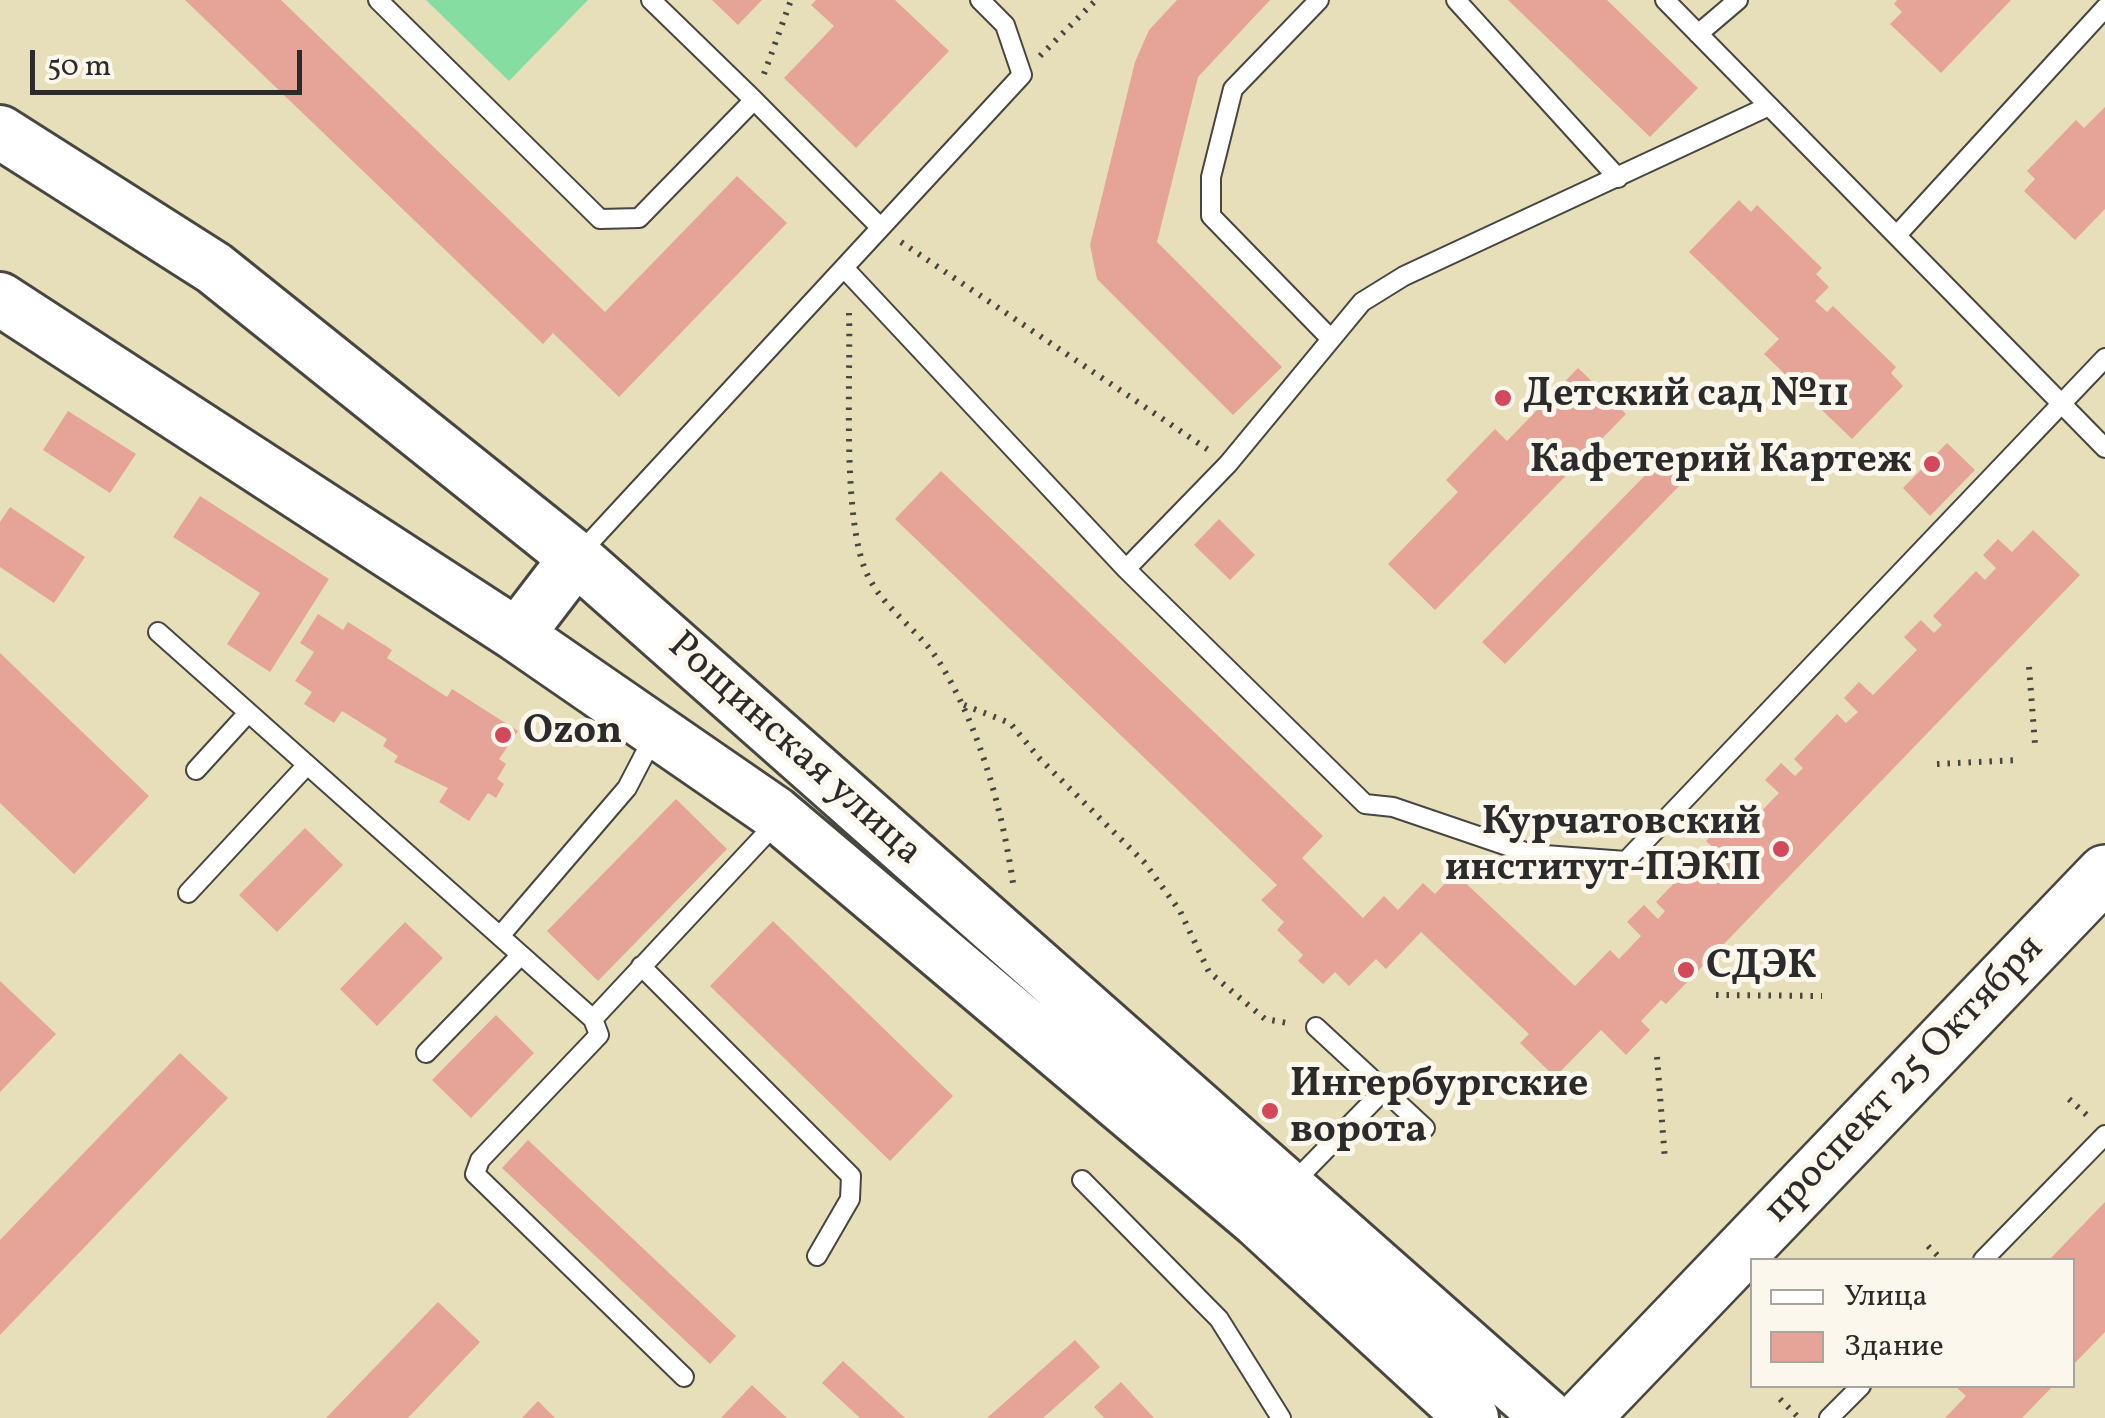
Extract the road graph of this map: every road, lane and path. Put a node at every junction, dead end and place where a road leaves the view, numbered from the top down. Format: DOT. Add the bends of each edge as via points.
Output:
graph roads {
  1 [pos="378,0"];
  2 [pos="651,0"];
  3 [pos="791,0"];
  4 [pos="980,0"];
  5 [pos="1096,0"];
  6 [pos="1320,0"];
  7 [pos="1456,0"];
  8 [pos="1665,0"];
  9 [pos="1738,0"];
  10 [pos="2105,8"];
  11 [pos="1698,34"];
  12 [pos="1022,75"];
  13 [pos="754,100"];
  14 [pos="1769,106"];
  15 [pos="0,132"];
  16 [pos="1618,178"];
  17 [pos="880,228"];
  18 [pos="1897,235"];
  19 [pos="845,269"];
  20 [pos="0,299"];
  21 [pos="1329,337"];
  22 [pos="2105,358"];
  23 [pos="2061,402"];
  24 [pos="2105,448"];
  25 [pos="1228,464"];
  26 [pos="576,558"];
  27 [pos="1126,570"];
  28 [pos="158,632"];
  29 [pos="517,635"];
  30 [pos="2028,668"];
  31 [pos="963,704"];
  32 [pos="248,713"];
  33 [pos="656,731"];
  34 [pos="2035,744"];
  35 [pos="2020,760"];
  36 [pos="1937,764"];
  37 [pos="307,765"];
  38 [pos="196,770"];
  39 [pos="780,818"];
  40 [pos="2105,874"];
  41 [pos="1013,886"];
  42 [pos="188,893"];
  43 [pos="500,936"];
  44 [pos="521,955"];
  45 [pos="641,966"];
  46 [pos="1716,996"];
  47 [pos="1822,996"];
  48 [pos="593,1019"];
  49 [pos="1316,1027"];
  50 [pos="426,1053"];
  51 [pos="1657,1058"];
  52 [pos="1384,1090"];
  53 [pos="1425,1128"];
  54 [pos="2105,1135"];
  55 [pos="1665,1160"];
  56 [pos="1082,1180"];
  57 [pos="1273,1205"];
  58 [pos="1928,1246"];
  59 [pos="817,1256"];
  60 [pos="1940,1258"];
  61 [pos="1985,1258"];
  62 [pos="684,1377"];
  63 [pos="1859,1388"];
  64 [pos="1780,1400"];
  65 [pos="1282,1418"];
  66 [pos="1472,1418"];
  67 [pos="1549,1418"];
  68 [pos="1582,1418"];
  69 [pos="1799,1418"];
  70 [pos="1829,1418"];
  1 -- 13 [label="lane" via="600,219 640,218"];
  2 -- 13 [label="lane"];
  3 -- 13 [label="path"];
  4 -- 12 [label="lane" via="1004,25"];
  5 -- 12 [label="path"];
  6 -- 21 [label="lane" via="1233,89 1211,177 1210,216"];
  7 -- 16 [label="lane"];
  8 -- 11 [label="lane"];
  9 -- 11 [label="lane"];
  10 -- 18 [label="lane"];
  11 -- 14 [label="lane"];
  12 -- 17 [label="lane"];
  13 -- 17 [label="lane"];
  14 -- 16 [label="lane"];
  14 -- 18 [label="lane"];
  15 -- 26 [label="street, Рощинская улица" via="214,268"];
  16 -- 21 [label="lane" via="1404,276 1362,302"];
  17 -- 19 [label="lane"];
  17 -- 25 [label="path"];
  18 -- 23 [label="lane"];
  19 -- 26 [label="lane"];
  19 -- 27 [label="lane"];
  19 -- 31 [label="path" via="852,526 869,579 936,657"];
  20 -- 29 [label="street, Рощинская улица"];
  21 -- 25 [label="lane"];
  22 -- 23 [label="lane"];
  23 -- 24 [label="lane"];
  23 -- 27 [label="lane" via="1626,861 1531,854 1393,807 1365,804"];
  25 -- 27 [label="lane"];
  26 -- 29 [label="street"];
  26 -- 57 [label="street, Рощинская улица"];
  28 -- 32 [label="lane"];
  29 -- 33 [label="street, Рощинская улица"];
  30 -- 34 [label="path"];
  31 -- 41 [label="path" via="1006,838"];
  31 -- 49 [label="path" via="1010,723 1144,862 1180,912 1209,972 1265,1019"];
  32 -- 37 [label="lane"];
  32 -- 38 [label="lane"];
  33 -- 39 [label="street, Рощинская улица"];
  33 -- 43 [label="lane" via="627,788"];
  35 -- 36 [label="path"];
  37 -- 42 [label="lane"];
  37 -- 43 [label="lane"];
  39 -- 45 [label="lane"];
  39 -- 57 [label="street, Рощинская улица"];
  40 -- 68 [label="main road, проспект 25 Октября"];
  43 -- 44 [label="lane"];
  44 -- 48 [label="lane"];
  44 -- 50 [label="lane"];
  45 -- 48 [label="lane"];
  45 -- 59 [label="lane" via="850,1176 850,1199"];
  46 -- 47 [label="path"];
  48 -- 62 [label="lane" via="599,1035 474,1174"];
  49 -- 52 [label="lane"];
  51 -- 55 [label="path"];
  52 -- 53 [label="lane"];
  52 -- 57 [label="lane"];
  54 -- 61 [label="lane"];
  56 -- 65 [label="lane" via="1220,1319"];
  57 -- 66 [label="street, Рощинская улица"];
  57 -- 67 [label="street, Рощинская улица"];
  58 -- 60 [label="path"];
  63 -- 70 [label="lane"];
  64 -- 69 [label="path"];
}
